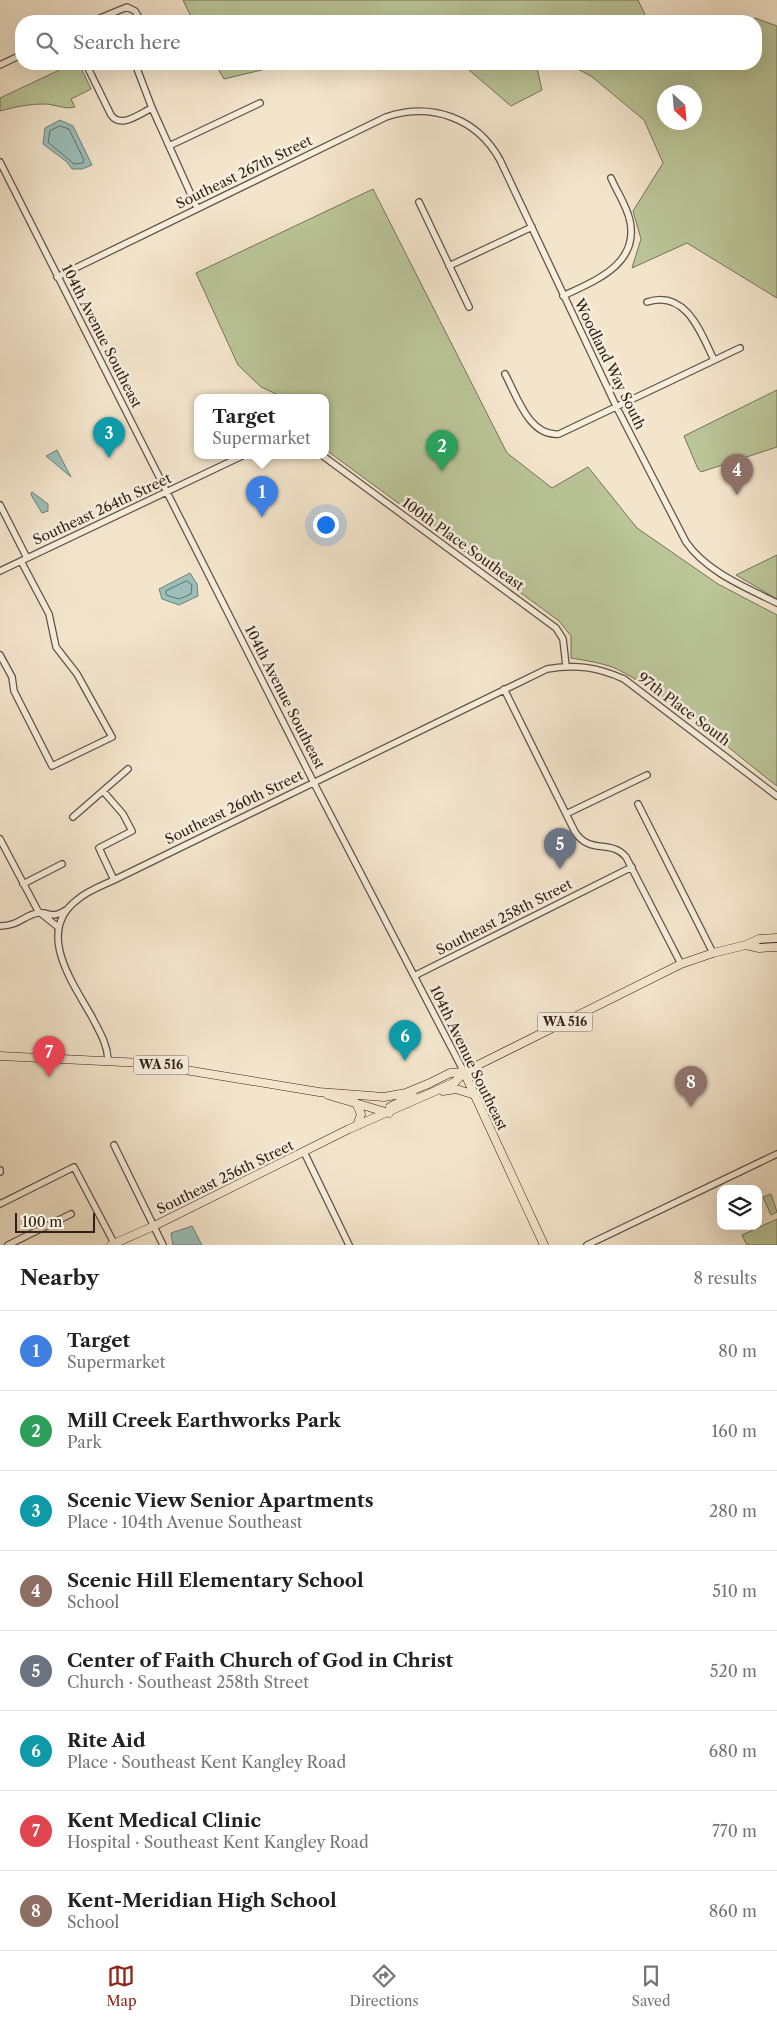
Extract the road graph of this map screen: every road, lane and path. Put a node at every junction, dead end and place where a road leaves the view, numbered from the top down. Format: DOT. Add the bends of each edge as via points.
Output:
graph roads {
  1 [pos="106,15"];
  2 [pos="138,15"];
  3 [pos="15,58"];
  4 [pos="0,65"];
  5 [pos="89,70"];
  6 [pos="140,70"];
  7 [pos="260,103"];
  8 [pos="152,108"];
  9 [pos="446,114"];
  10 [pos="170,146"];
  11 [pos="0,162"];
  12 [pos="611,178"];
  13 [pos="419,202"];
  14 [pos="198,208"];
  15 [pos="532,227"];
  16 [pos="450,266"];
  17 [pos="58,277"];
  18 [pos="563,296"];
  19 [pos="647,302"];
  20 [pos="469,307"];
  21 [pos="740,348"];
  22 [pos="714,360"];
  23 [pos="505,374"];
  24 [pos="617,408"];
  25 [pos="236,459"];
  26 [pos="327,459"];
  27 [pos="168,492"];
  28 [pos="0,505"];
  29 [pos="24,559"];
  30 [pos="0,571"];
  31 [pos="777,603"];
  32 [pos="0,655"];
  33 [pos="566,666"];
  34 [pos="504,690"];
  35 [pos="128,769"];
  36 [pos="647,775"];
  37 [pos="314,782"];
  38 [pos="103,791"];
  39 [pos="777,796"];
  40 [pos="638,804"];
  41 [pos="566,814"];
  42 [pos="73,817"];
  43 [pos="0,839"];
  44 [pos="62,864"];
  45 [pos="632,867"];
  46 [pos="114,880"];
  47 [pos="23,884"];
  48 [pos="68,908"];
  49 [pos="39,912"];
  50 [pos="59,925"];
  51 [pos="0,926"];
  52 [pos="777,938"];
  53 [pos="746,945"];
  54 [pos="777,947"];
  55 [pos="713,953"];
  56 [pos="681,964"];
  57 [pos="414,976"];
  58 [pos="0,1056"];
  59 [pos="108,1059"];
  60 [pos="464,1072"];
  61 [pos="430,1083"];
  62 [pos="319,1092"];
  63 [pos="434,1092"];
  64 [pos="363,1095"];
  65 [pos="475,1095"];
  66 [pos="334,1097"];
  67 [pos="356,1103"];
  68 [pos="386,1112"];
  69 [pos="358,1123"];
  70 [pos="349,1129"];
  71 [pos="114,1145"];
  72 [pos="304,1152"];
  73 [pos="777,1154"];
  74 [pos="0,1204"];
  75 [pos="71,1214"];
  76 [pos="154,1226"];
  77 [pos="112,1244"];
  78 [pos="8,1245"];
  79 [pos="163,1245"];
  80 [pos="348,1245"];
  81 [pos="544,1245"];
  82 [pos="587,1245"];
  1 -- 2 [label="street" via="131,8"];
  3 -- 4 [label="street"];
  5 -- 8 [label="street" via="110,115 119,121"];
  6 -- 8 [label="street"];
  7 -- 10 [label="street"];
  8 -- 10 [label="street"];
  9 -- 14 [label="street, Southeast 267th Street" via="418,110 386,117"];
  9 -- 15 [label="street, Woodland Way South" via="466,123 489,143"];
  10 -- 14 [label="street"];
  11 -- 17 [label="street, 104th Avenue Southeast"];
  12 -- 18 [label="street" via="630,223 628,246 623,258 606,276"];
  13 -- 16 [label="street"];
  14 -- 17 [label="street, Southeast 267th Street"];
  15 -- 16 [label="street"];
  15 -- 18 [label="street, Woodland Way South"];
  16 -- 20 [label="street"];
  17 -- 27 [label="street, 104th Avenue Southeast"];
  18 -- 24 [label="street, Woodland Way South"];
  19 -- 22 [label="street" via="668,300 686,310"];
  21 -- 22 [label="street"];
  22 -- 24 [label="street"];
  23 -- 24 [label="street" via="530,420 546,434 564,433"];
  24 -- 31 [label="street, Woodland Way South" via="694,553 717,571"];
  25 -- 27 [label="street, Southeast 264th Street"];
  26 -- 33 [label="street, 100th Place Southeast" via="556,628 563,639"];
  27 -- 29 [label="street, Southeast 264th Street"];
  27 -- 37 [label="street, 104th Avenue Southeast"];
  28 -- 29 [label="street"];
  29 -- 30 [label="street, Southeast 264th Street"];
  29 -- 32 [label="street" via="50,614 56,647 77,674 112,738 52,766 14,691 12,677"];
  33 -- 34 [label="street, Southeast 260th Street" via="540,672"];
  33 -- 39 [label="street, 97th Place South" via="593,667 624,679"];
  34 -- 37 [label="street, Southeast 260th Street"];
  34 -- 41 [label="street"];
  35 -- 38 [label="street"];
  36 -- 41 [label="street"];
  37 -- 46 [label="street, Southeast 260th Street"];
  37 -- 57 [label="street, 104th Avenue Southeast"];
  38 -- 42 [label="street"];
  38 -- 46 [label="street" via="123,814 132,831 99,848"];
  40 -- 55 [label="street"];
  41 -- 45 [label="street" via="582,840 590,846 620,851"];
  43 -- 47 [label="street"];
  44 -- 47 [label="street"];
  45 -- 56 [label="street"];
  45 -- 57 [label="street, Southeast 258th Street"];
  46 -- 48 [label="street, Southeast 260th Street" via="85,894"];
  47 -- 49 [label="street"];
  48 -- 49 [label="street" via="55,915"];
  48 -- 50 [label="street, Southeast 260th Street"];
  49 -- 50 [label="street"];
  49 -- 51 [label="street" via="14,925"];
  50 -- 59 [label="street" via="57,943 61,956 104,1041"];
  52 -- 53 [label="main road, Southeast 256th Street / WA 516" via="759,939"];
  53 -- 54 [label="main road, Southeast 256th Street / WA 516"];
  53 -- 55 [label="main road, Southeast 256th Street / WA 516"];
  55 -- 56 [label="main road, Southeast 256th Street / WA 516"];
  56 -- 60 [label="main road, Southeast 256th Street / WA 516"];
  57 -- 60 [label="street, 104th Avenue Southeast"];
  58 -- 59 [label="main road, WA 516"];
  59 -- 62 [label="main road, WA 516" via="186,1068"];
  60 -- 61 [label="main road, Southeast 256th Street / WA 516" via="450,1073"];
  60 -- 63 [label="main road, Southeast 256th Street / WA 516" via="455,1082"];
  60 -- 65 [label="main road, 104th Avenue Southeast"];
  61 -- 64 [label="main road, WA 516" via="395,1096"];
  61 -- 68 [label="main road, Southeast 256th Street / WA 516"];
  62 -- 64 [label="main road, WA 516"];
  62 -- 66 [label="main road, WA 516"];
  63 -- 65 [label="main road" via="456,1088"];
  63 -- 68 [label="main road, Southeast 256th Street / WA 516"];
  64 -- 66 [label="main road"];
  65 -- 81 [label="main road, 104th Avenue Southeast"];
  66 -- 67 [label="main road, WA 516"];
  67 -- 68 [label="main road, WA 516"];
  67 -- 69 [label="main road" via="361,1114"];
  68 -- 69 [label="main road, Southeast 256th Street"];
  68 -- 70 [label="main road, Southeast 256th Street"];
  69 -- 70 [label="main road, Southeast 256th Street"];
  70 -- 72 [label="main road, Southeast 256th Street"];
  71 -- 76 [label="street"];
  72 -- 76 [label="main road, Southeast 256th Street"];
  72 -- 80 [label="street"];
  73 -- 82 [label="street"];
  74 -- 77 [label="street" via="74,1167"];
  75 -- 78 [label="street"];
  76 -- 77 [label="main road, Southeast 256th Street"];
  76 -- 79 [label="street"];
}
